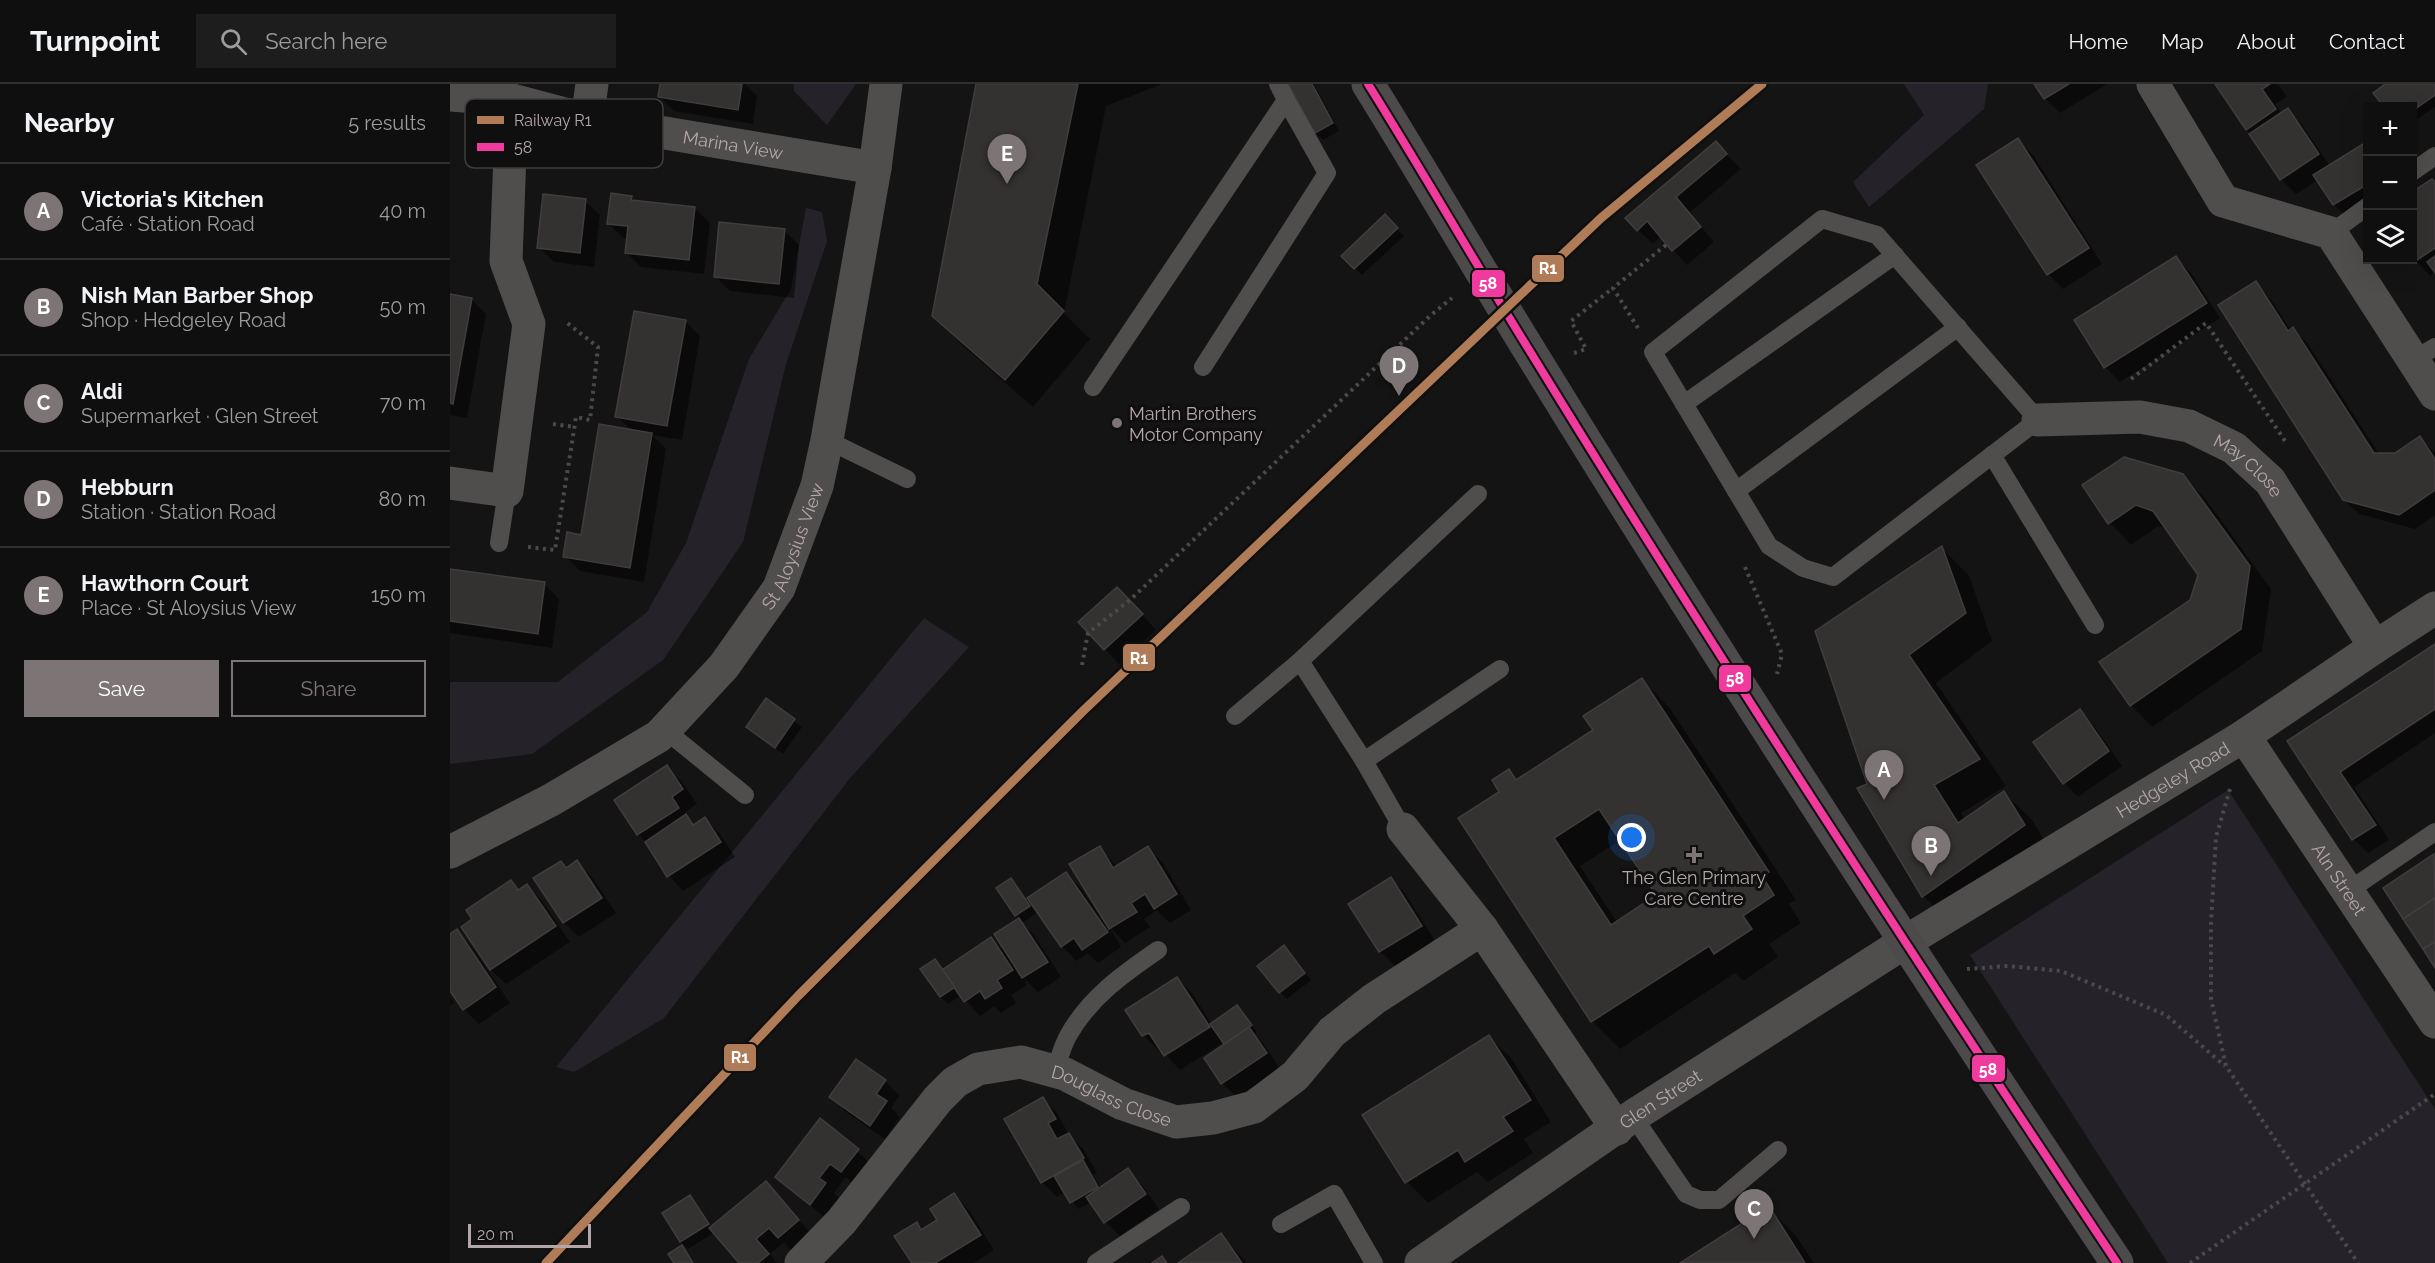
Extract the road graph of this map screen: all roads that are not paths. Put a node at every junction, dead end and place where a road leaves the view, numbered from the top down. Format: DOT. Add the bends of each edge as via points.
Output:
graph roads {
  1 [pos="592,84"];
  2 [pos="886,84"];
  3 [pos="1368,84"];
  4 [pos="2153,84"];
  5 [pos="1282,92"];
  6 [pos="450,95"];
  7 [pos="500,99"];
  8 [pos="590,99"];
  9 [pos="663,133"];
  10 [pos="2435,156"];
  11 [pos="509,168"];
  12 [pos="875,168"];
  13 [pos="2417,169"];
  14 [pos="2363,209"];
  15 [pos="2331,233"];
  16 [pos="1895,255"];
  17 [pos="1958,327"];
  18 [pos="2424,353"];
  19 [pos="1203,367"];
  20 [pos="1093,387"];
  21 [pos="2435,394"];
  22 [pos="1684,404"];
  23 [pos="2038,420"];
  24 [pos="827,440"];
  25 [pos="1992,455"];
  26 [pos="908,479"];
  27 [pos="450,483"];
  28 [pos="507,491"];
  29 [pos="1736,491"];
  30 [pos="1478,494"];
  31 [pos="499,543"];
  32 [pos="2435,608"];
  33 [pos="2095,625"];
  34 [pos="2374,646"];
  35 [pos="1300,661"];
  36 [pos="1500,669"];
  37 [pos="1235,716"];
  38 [pos="665,730"];
  39 [pos="2244,736"];
  40 [pos="1364,761"];
  41 [pos="745,795"];
  42 [pos="1403,829"];
  43 [pos="2435,832"];
  44 [pos="450,852"];
  45 [pos="2348,891"];
  46 [pos="1482,929"];
  47 [pos="1905,942"];
  48 [pos="1158,950"];
  49 [pos="2435,1022"];
  50 [pos="1054,1071"];
  51 [pos="1625,1122"];
  52 [pos="1778,1150"];
  53 [pos="1181,1207"];
  54 [pos="1281,1224"];
  55 [pos="801,1263"];
  56 [pos="1096,1263"];
  57 [pos="1374,1263"];
  58 [pos="1421,1263"];
  59 [pos="2116,1263"];
  1 -- 8 [label="street"];
  2 -- 12 [label="street, St Aloysius View"];
  3 -- 47 [label="main road" via="1538,366"];
  4 -- 15 [label="street" via="2223,201"];
  5 -- 19 [label="lane" via="1327,173"];
  5 -- 20 [label="lane"];
  6 -- 7 [label="street, Marina View"];
  9 -- 12 [label="street, Marina View"];
  10 -- 13 [label="lane"];
  11 -- 28 [label="street" via="506,261 529,324"];
  12 -- 24 [label="street, St Aloysius View"];
  14 -- 15 [label="lane"];
  15 -- 18 [label="street"];
  16 -- 17 [label="lane"];
  16 -- 22 [label="lane"];
  16 -- 22 [label="lane" via="1877,235 1822,219 1653,352"];
  17 -- 23 [label="lane"];
  17 -- 29 [label="lane"];
  18 -- 21 [label="street"];
  22 -- 29 [label="lane"];
  23 -- 25 [label="lane"];
  23 -- 34 [label="street, May Close" via="2139,417 2189,426 2234,448 2270,481"];
  24 -- 26 [label="lane"];
  24 -- 38 [label="street, St Aloysius View" via="817,486 779,588 724,666"];
  25 -- 29 [label="lane" via="1833,577 1803,568 1769,546"];
  25 -- 33 [label="lane"];
  27 -- 28 [label="street"];
  28 -- 31 [label="lane"];
  30 -- 35 [label="lane"];
  32 -- 34 [label="street, Hedgeley Road"];
  34 -- 39 [label="street, Hedgeley Road"];
  35 -- 37 [label="lane"];
  35 -- 40 [label="lane"];
  36 -- 40 [label="lane"];
  38 -- 41 [label="lane"];
  38 -- 44 [label="street, St Aloysius View" via="551,800"];
  39 -- 45 [label="street, Aln Street"];
  39 -- 47 [label="street, Hedgeley Road"];
  40 -- 42 [label="lane"];
  42 -- 46 [label="street"];
  43 -- 45 [label="lane"];
  45 -- 49 [label="street, Aln Street"];
  46 -- 50 [label="street, Douglass Close" via="1340,1025 1295,1076 1254,1107 1213,1118 1176,1122 1123,1104"];
  46 -- 51 [label="street"];
  47 -- 51 [label="street, Glen Street"];
  47 -- 59 [label="main road"];
  48 -- 50 [label="lane" via="1122,974 1086,1009 1067,1037"];
  50 -- 55 [label="street, Douglass Close" via="1021,1062 978,1069 955,1082 841,1222"];
  51 -- 52 [label="lane" via="1686,1194 1700,1200 1719,1200"];
  51 -- 58 [label="street, Glen Street"];
  53 -- 56 [label="lane"];
  54 -- 57 [label="lane" via="1334,1194"];
}
